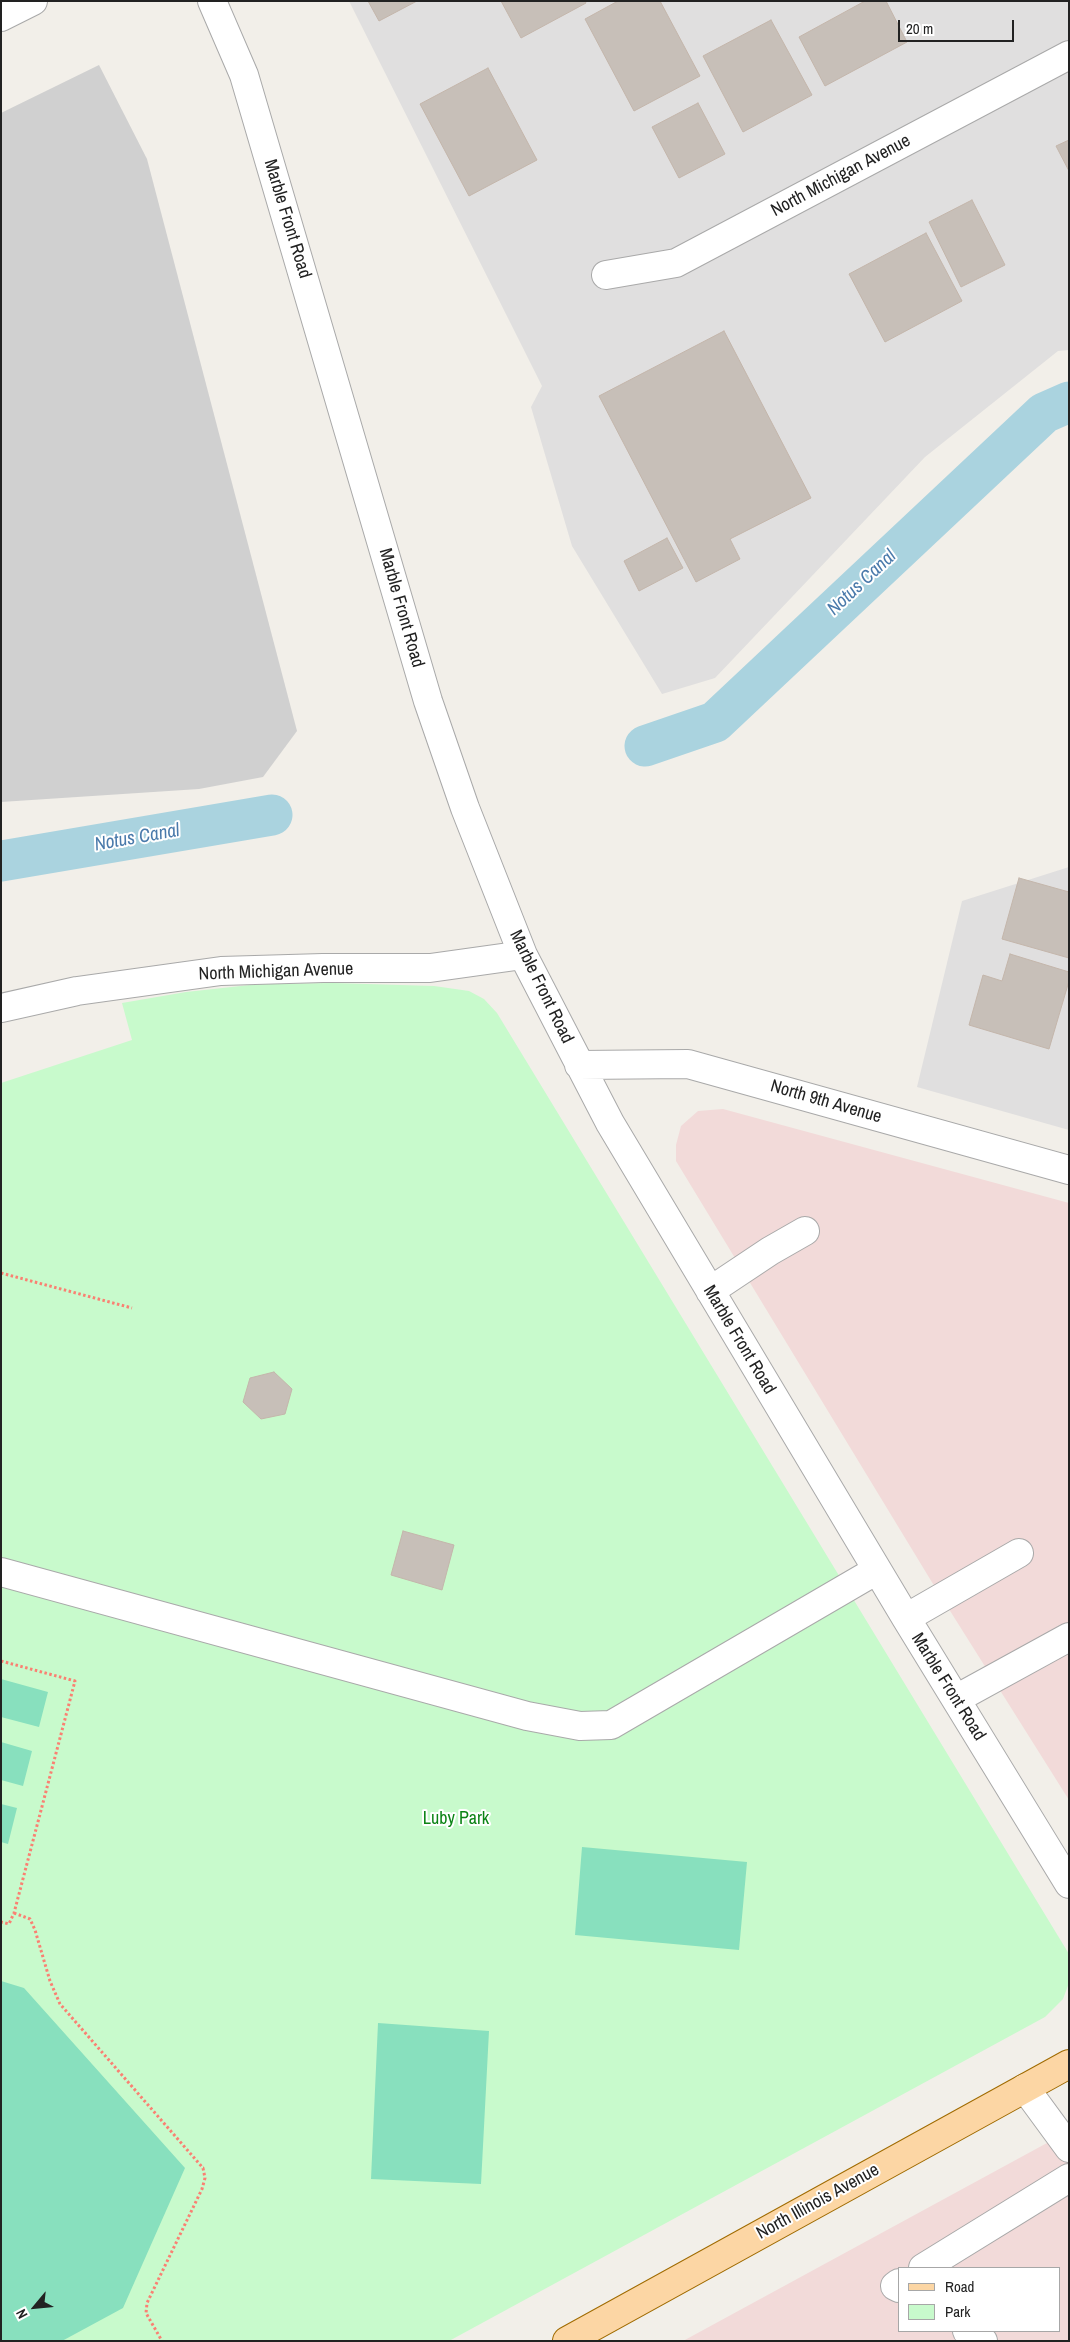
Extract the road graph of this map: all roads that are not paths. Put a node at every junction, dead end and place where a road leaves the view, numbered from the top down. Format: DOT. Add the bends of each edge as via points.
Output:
graph roads {
  1 [pos="33,1"];
  2 [pos="212,1"];
  3 [pos="1,17"];
  4 [pos="1069,55"];
  5 [pos="606,275"];
  6 [pos="523,954"];
  7 [pos="1,1008"];
  8 [pos="579,1065"];
  9 [pos="1069,1170"];
  10 [pos="806,1231"];
  11 [pos="710,1291"];
  12 [pos="1019,1553"];
  13 [pos="877,1570"];
  14 [pos="1,1572"];
  15 [pos="906,1618"];
  16 [pos="1069,1637"];
  17 [pos="956,1699"];
  18 [pos="1069,1884"];
  19 [pos="1069,2064"];
  20 [pos="1026,2088"];
  21 [pos="1069,2148"];
  22 [pos="1069,2178"];
  23 [pos="925,2267"];
  24 [pos="968,2332"];
  25 [pos="567,2341"];
  26 [pos="982,2341"];
  1 -- 3 [label="street"];
  2 -- 6 [label="street, Marble Front Road" via="244,75 428,701 464,808"];
  4 -- 5 [label="street, North Michigan Avenue" via="676,263"];
  6 -- 7 [label="street, North Michigan Avenue" via="430,968 221,971 77,991"];
  6 -- 8 [label="street, Marble Front Road"];
  8 -- 9 [label="street, North 9th Avenue" via="688,1064"];
  8 -- 11 [label="street, Marble Front Road"];
  10 -- 11 [label="street"];
  11 -- 13 [label="street, Marble Front Road"];
  12 -- 15 [label="street"];
  13 -- 14 [label="street" via="612,1726 580,1726 518,1713"];
  13 -- 15 [label="street, Marble Front Road"];
  15 -- 17 [label="street, Marble Front Road"];
  16 -- 17 [label="street"];
  17 -- 18 [label="street, Marble Front Road"];
  19 -- 20 [label="main road, North Illinois Avenue"];
  20 -- 21 [label="street"];
  20 -- 25 [label="main road, North Illinois Avenue"];
  22 -- 23 [label="street"];
  24 -- 26 [label="street"];
}
